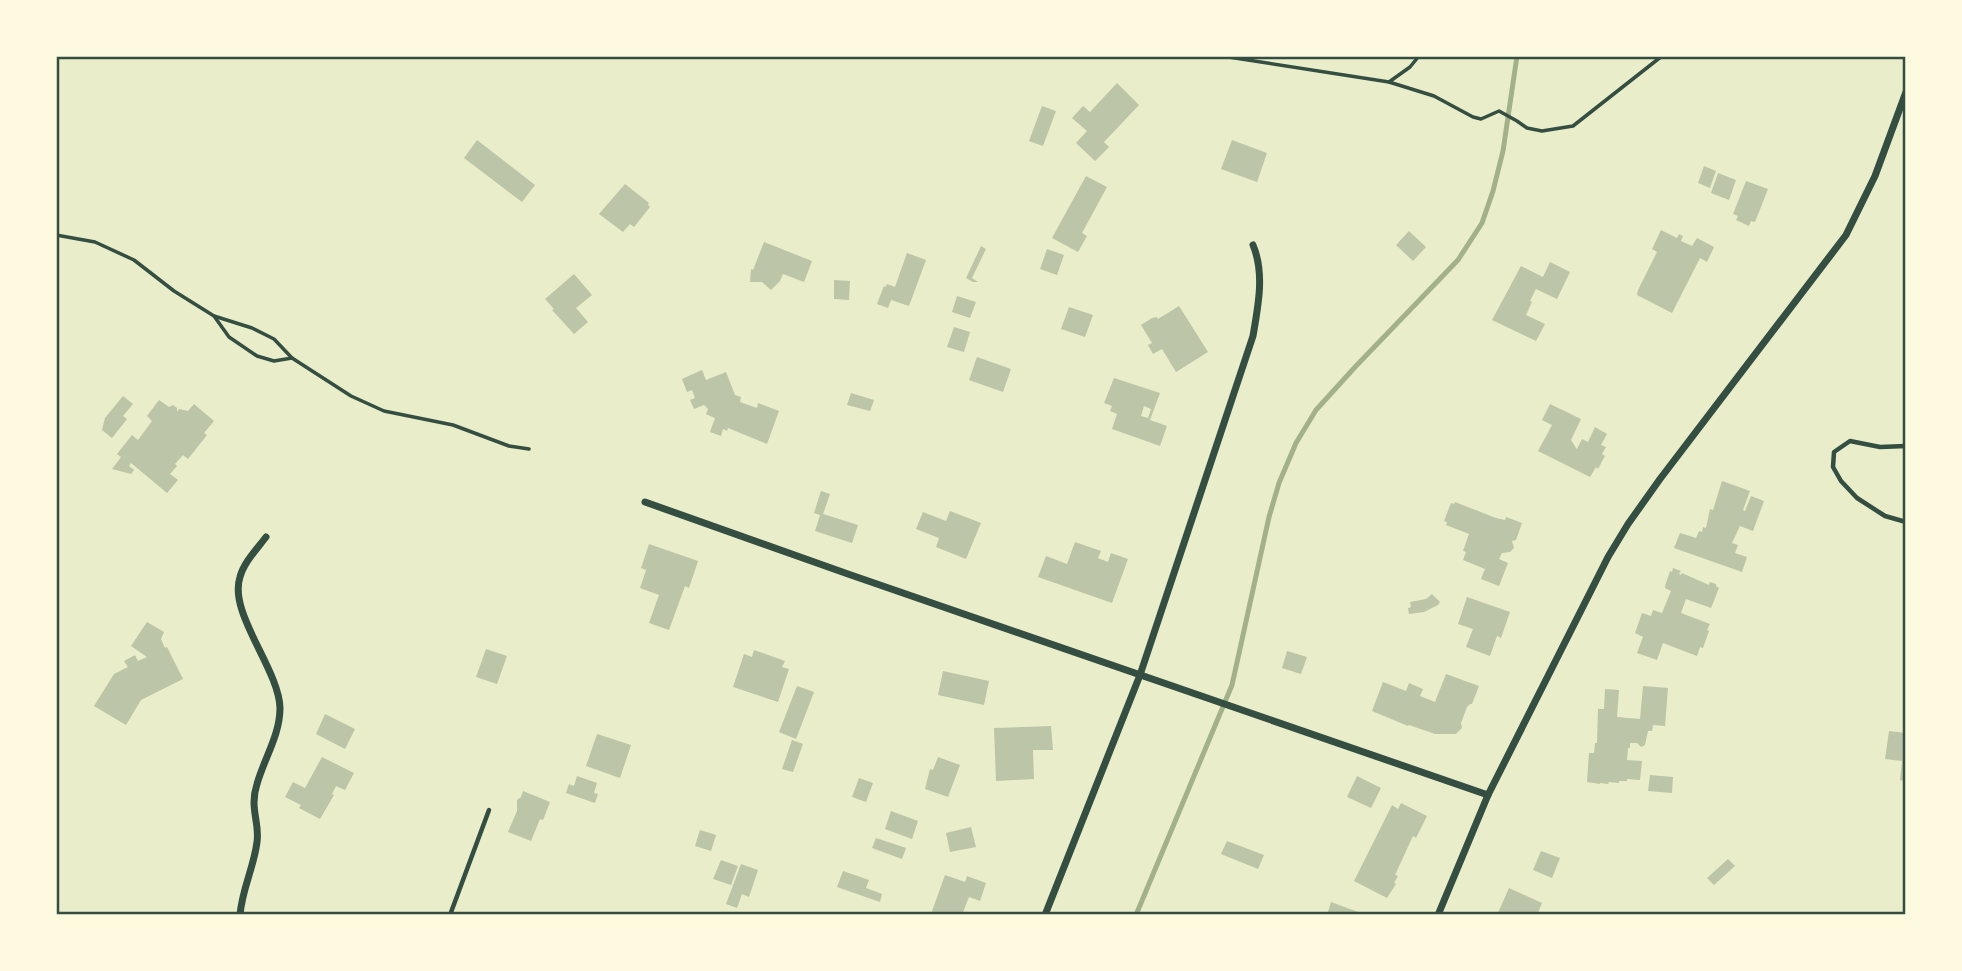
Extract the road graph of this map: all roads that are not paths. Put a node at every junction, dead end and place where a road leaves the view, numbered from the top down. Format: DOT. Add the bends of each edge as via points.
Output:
graph roads {
  1 [pos="1906,92"];
  2 [pos="1253,244"];
  3 [pos="1906,446"];
  4 [pos="645,502"];
  5 [pos="1906,522"];
  6 [pos="266,537"];
  7 [pos="1140,675"];
  8 [pos="1488,795"];
  9 [pos="489,810"];
  10 [pos="240,915"];
  11 [pos="450,915"];
  12 [pos="1045,915"];
  13 [pos="1438,915"];
  1 -- 8 [label="street" via="1875,176 1846,235 1628,524"];
  2 -- 7 [label="street" via="1260,290 1254,336"];
  3 -- 5 [label="lane" via="1850,441 1835,452 1833,467 1857,498 1885,516"];
  4 -- 7 [label="street"];
  6 -- 10 [label="street" via="239,579 240,603 280,705 278,729 256,786 257,841"];
  7 -- 8 [label="street"];
  7 -- 12 [label="street"];
  8 -- 13 [label="street"];
  9 -- 11 [label="lane"];
}
